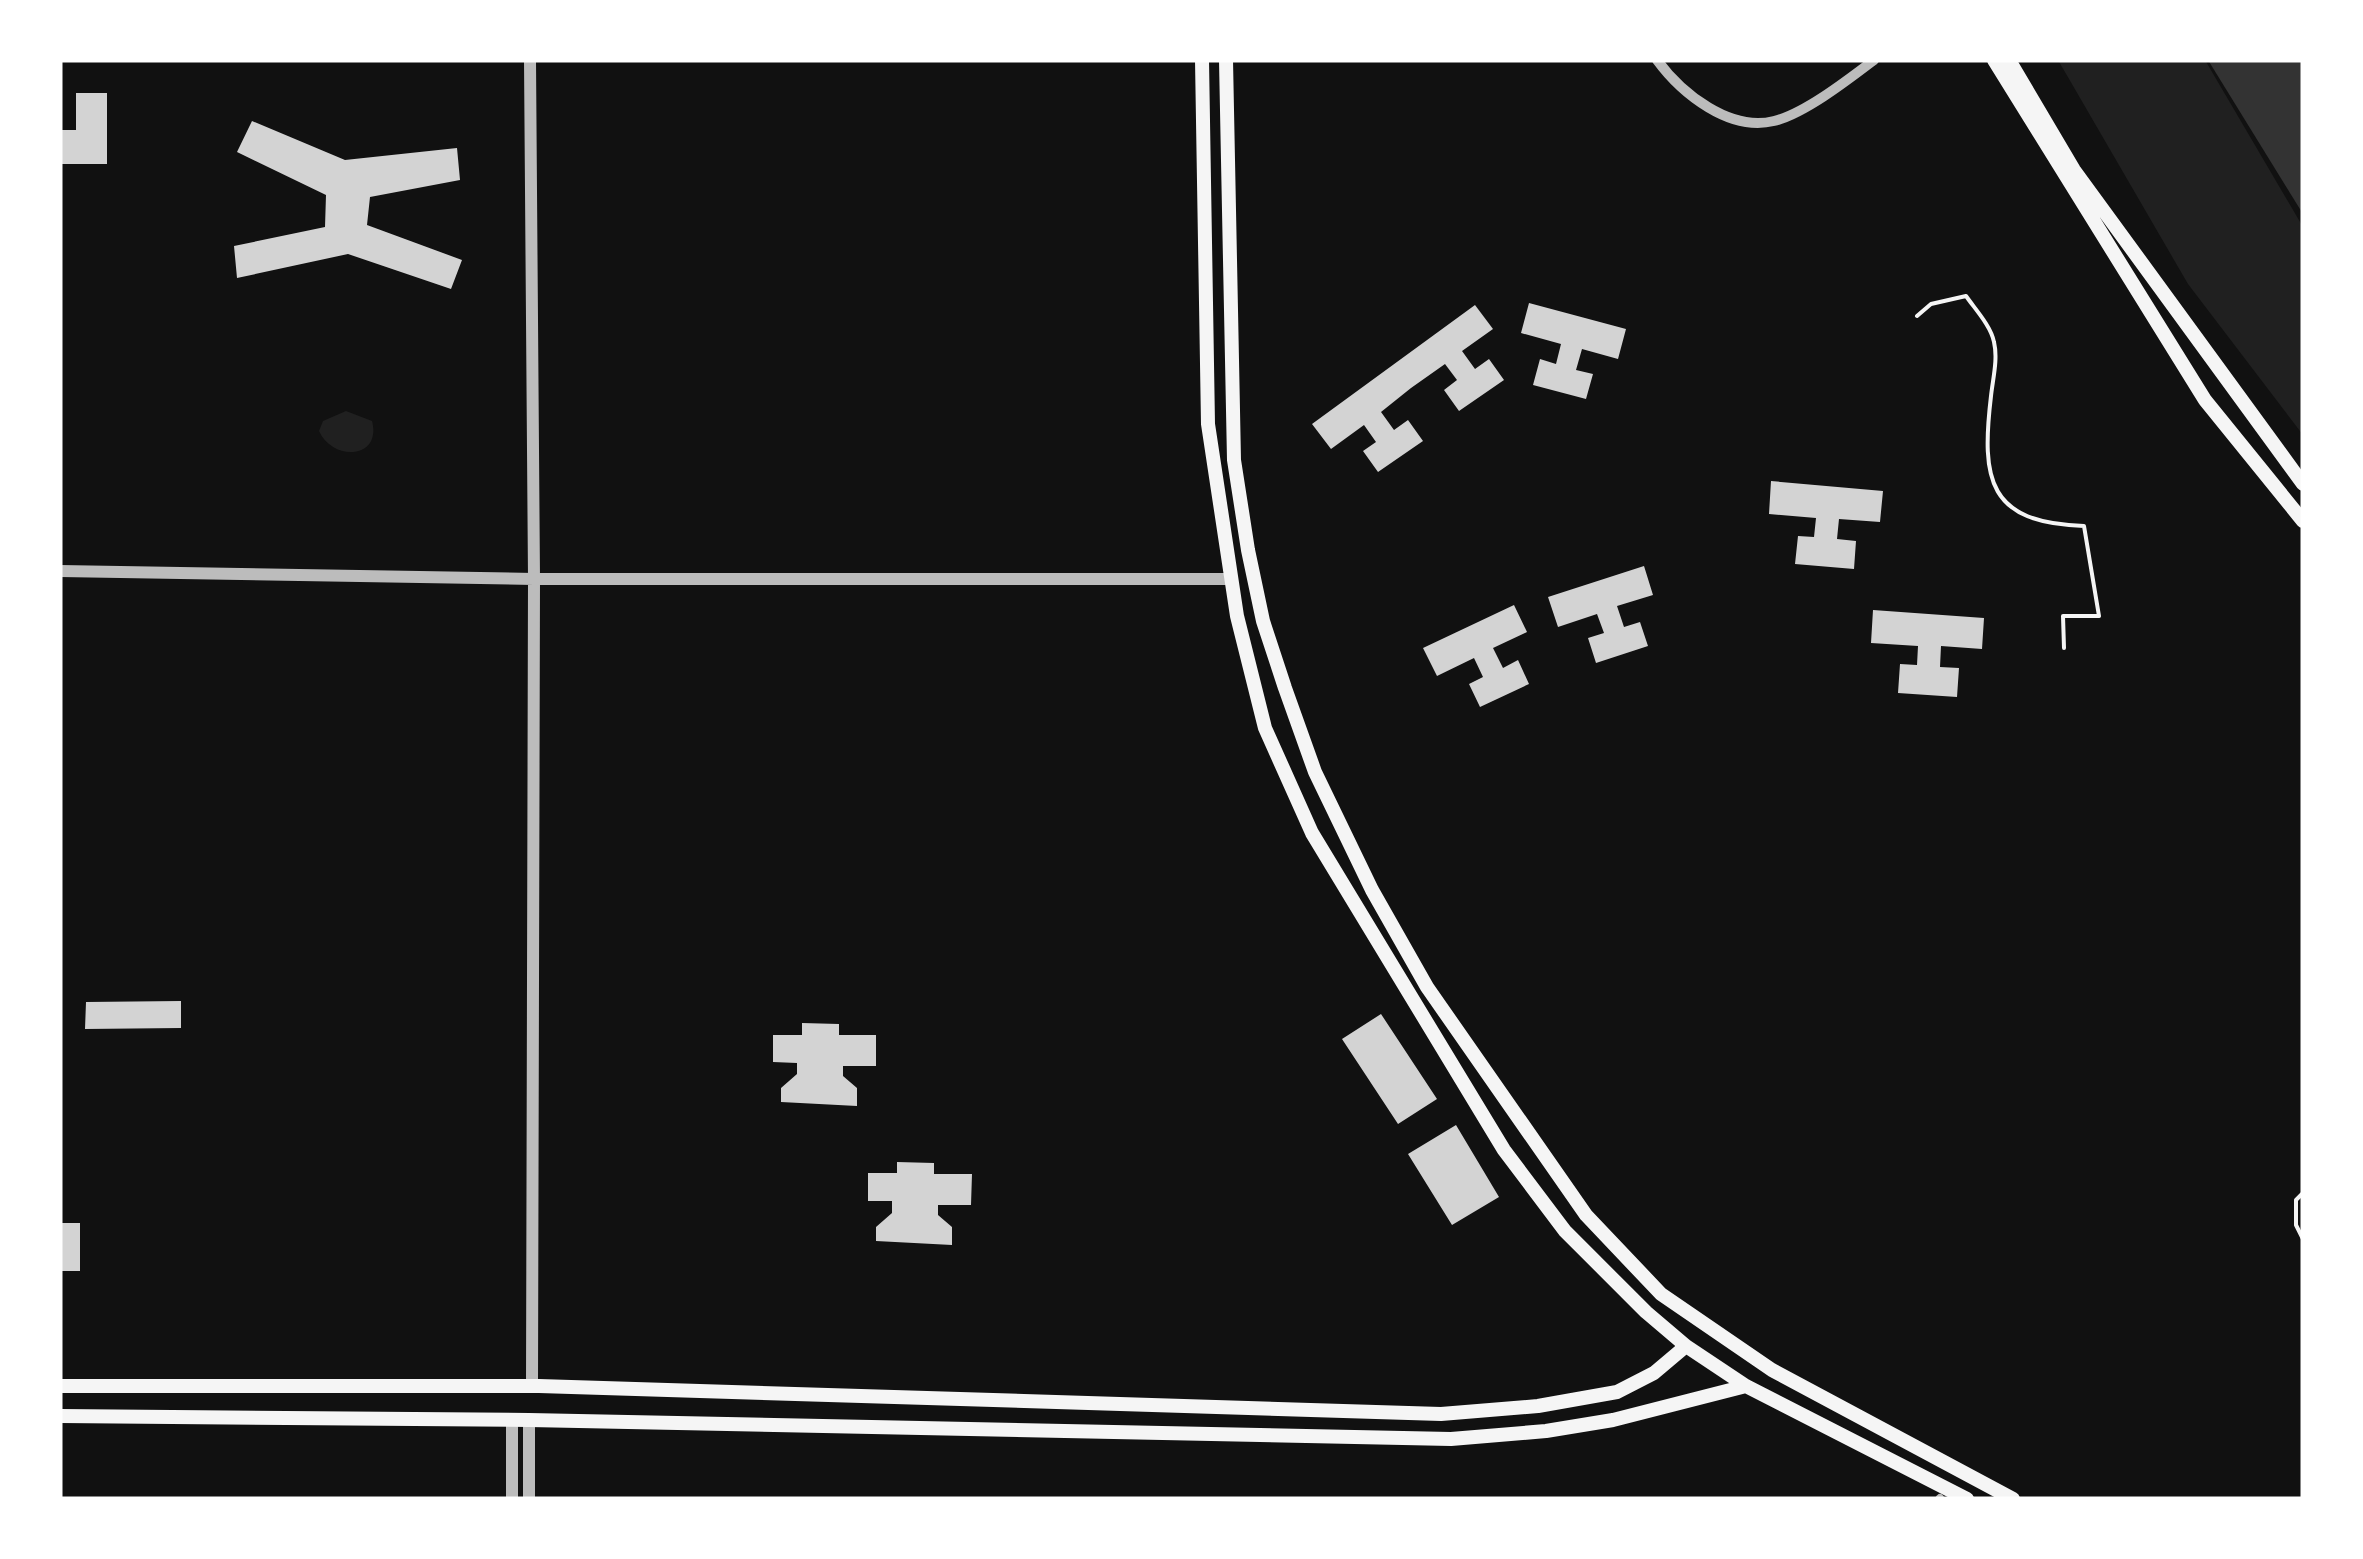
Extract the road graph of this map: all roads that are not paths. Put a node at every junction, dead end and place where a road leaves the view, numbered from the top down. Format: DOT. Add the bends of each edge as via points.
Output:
graph roads {
  1 [pos="530,60"];
  2 [pos="1202,60"];
  3 [pos="1226,60"];
  4 [pos="1657,60"];
  5 [pos="1874,60"];
  6 [pos="1994,60"];
  7 [pos="2009,60"];
  8 [pos="2303,484"];
  9 [pos="2303,521"];
  10 [pos="60,571"];
  11 [pos="534,579"];
  12 [pos="1231,579"];
  13 [pos="1686,1346"];
  14 [pos="60,1386"];
  15 [pos="532,1386"];
  16 [pos="1746,1386"];
  17 [pos="60,1416"];
  18 [pos="512,1420"];
  19 [pos="529,1420"];
  20 [pos="512,1499"];
  21 [pos="529,1499"];
  22 [pos="1967,1499"];
  23 [pos="2014,1499"];
  1 -- 11 [label="street"];
  2 -- 12 [label="main road" via="1208,424"];
  3 -- 23 [label="main road" via="1234,460 1248,550 1263,621 1315,772 1372,890 1426,987 1586,1215 1661,1294 1772,1370"];
  4 -- 5 [label="street" via="1706,106 1745,124 1776,121"];
  6 -- 9 [label="main road" via="2204,400"];
  7 -- 8 [label="main road" via="2074,170"];
  10 -- 11 [label="street"];
  11 -- 12 [label="street"];
  11 -- 15 [label="street"];
  12 -- 13 [label="main road" via="1266,728 1312,833 1504,1150 1565,1231"];
  13 -- 15 [label="main road" via="1617,1392 1441,1414"];
  13 -- 16 [label="main road"];
  14 -- 15 [label="main road"];
  16 -- 19 [label="main road" via="1612,1420 1451,1439"];
  16 -- 22 [label="main road"];
  17 -- 18 [label="main road"];
  18 -- 19 [label="main road"];
  18 -- 20 [label="street"];
  19 -- 21 [label="street"];
}
